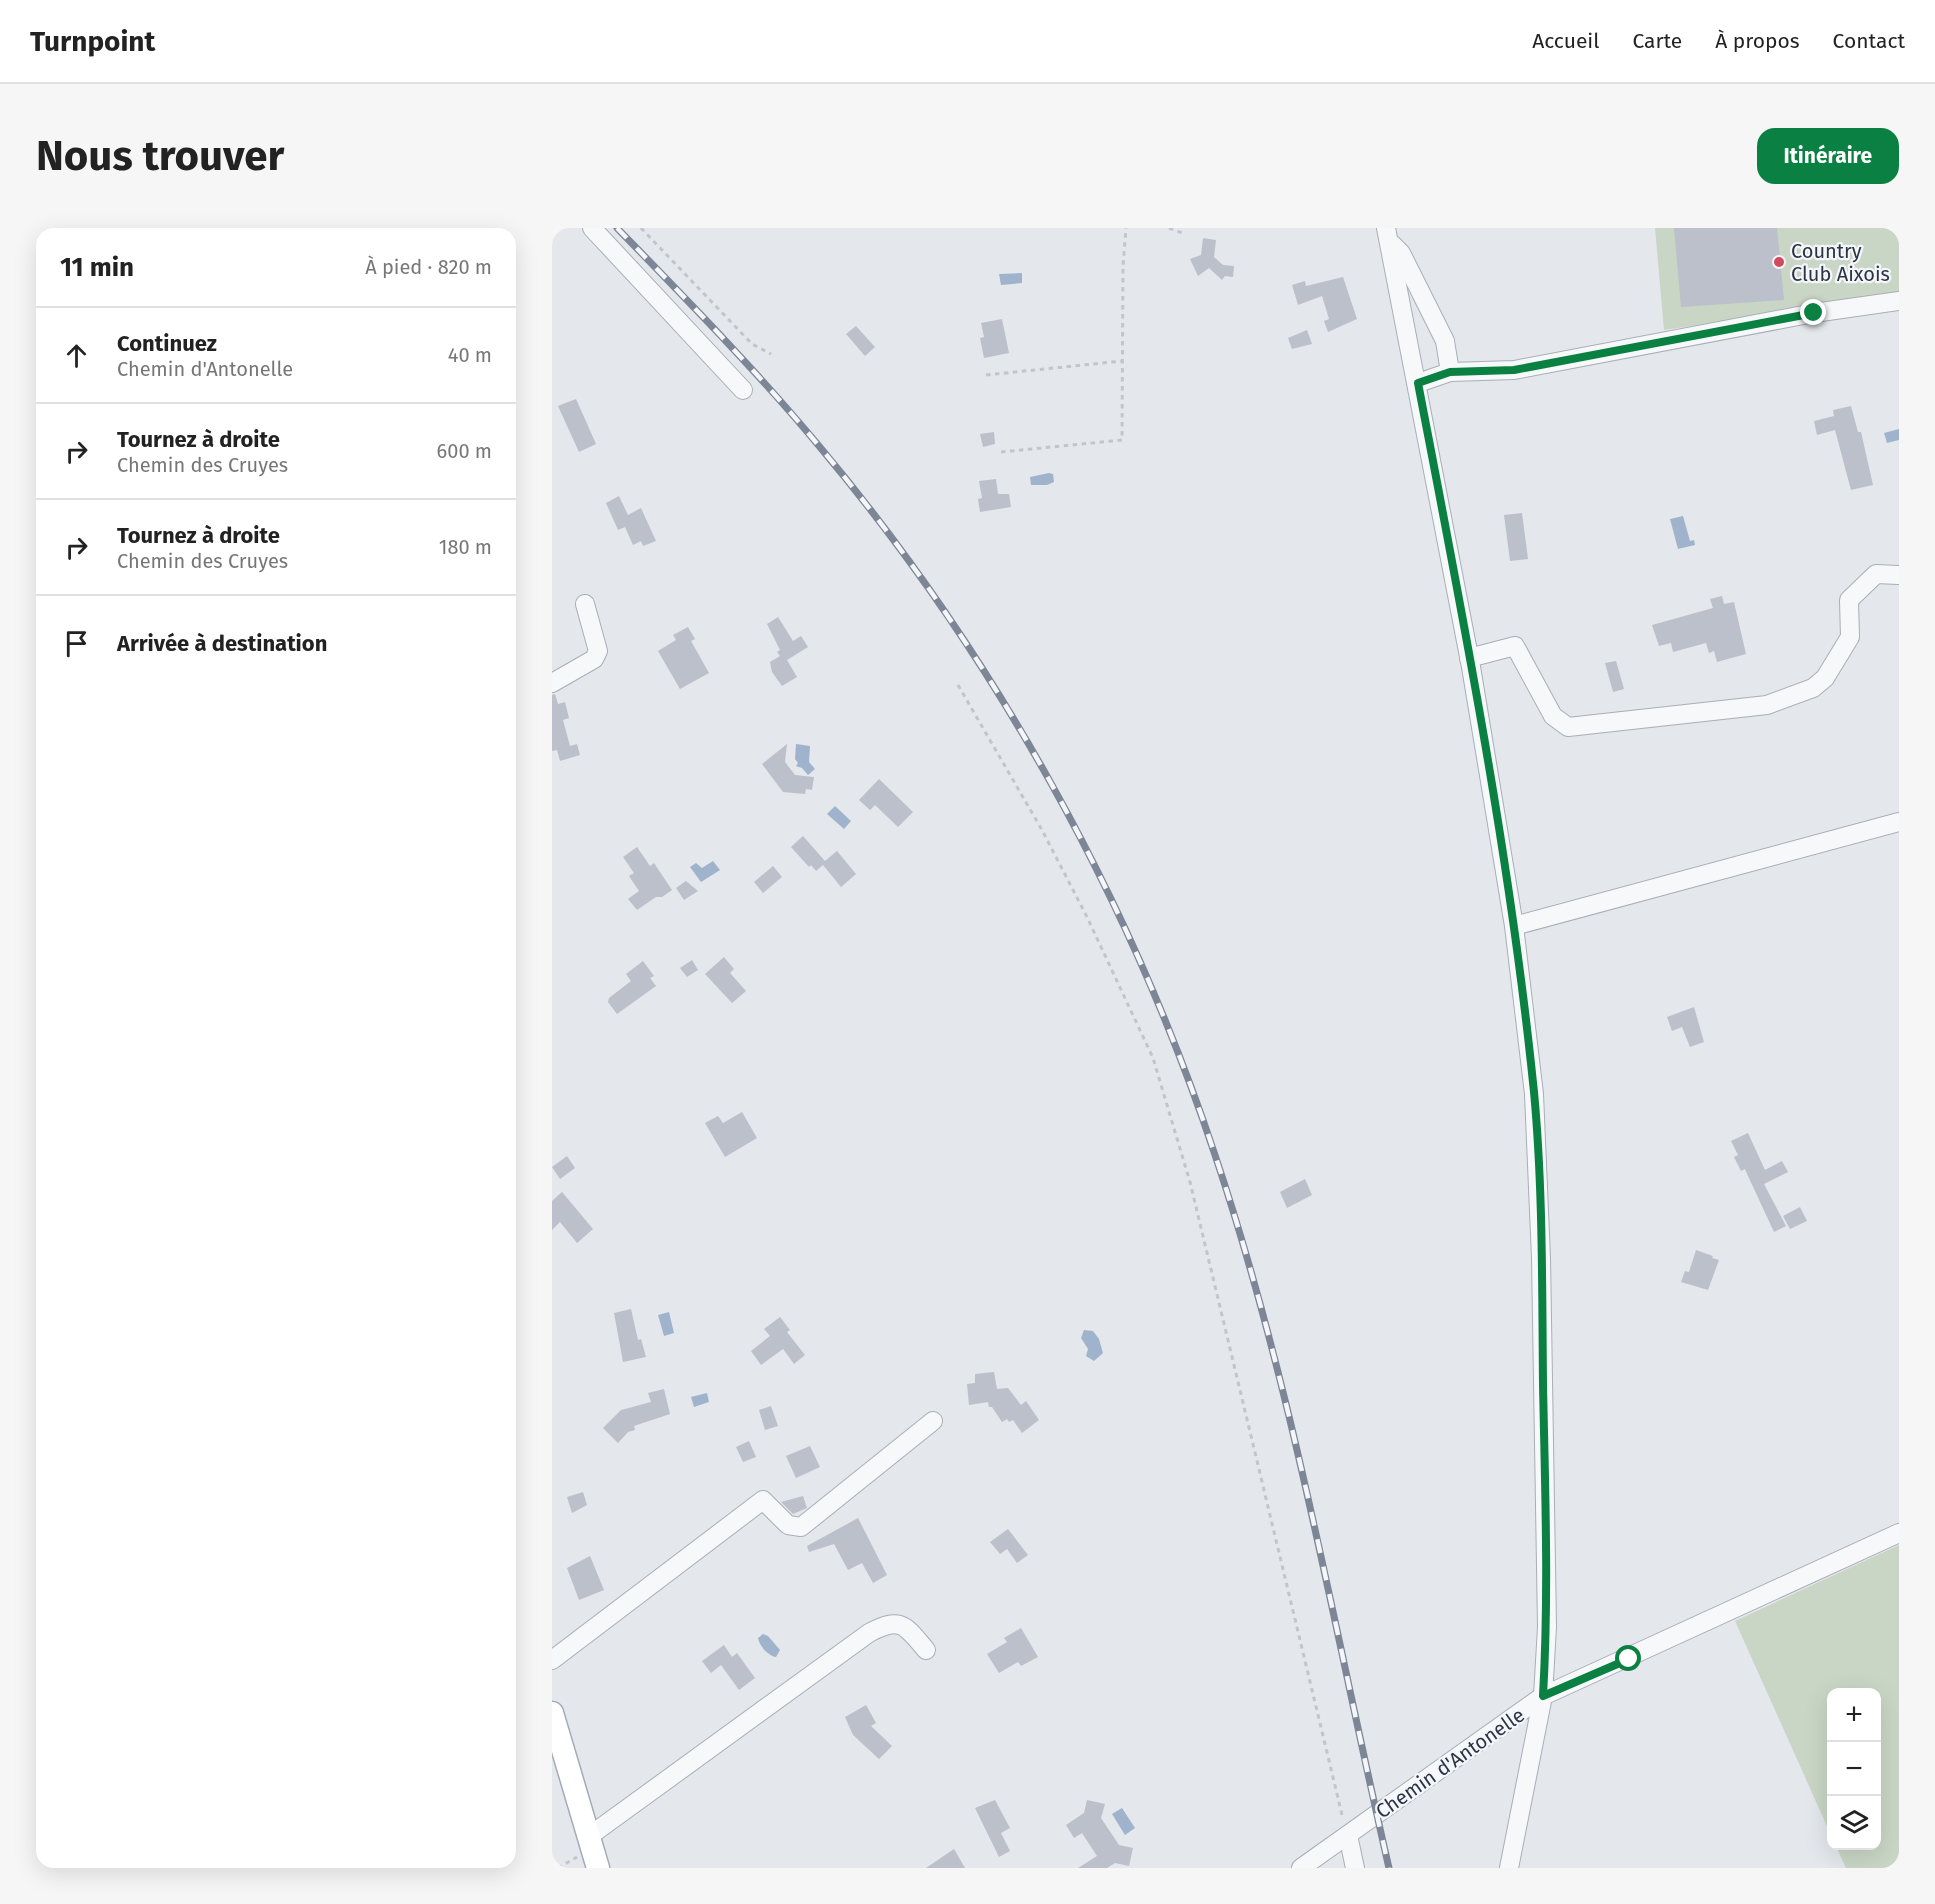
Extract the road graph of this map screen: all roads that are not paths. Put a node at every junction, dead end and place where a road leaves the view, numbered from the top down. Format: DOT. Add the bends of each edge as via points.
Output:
graph roads {
  1 [pos="592,228"];
  2 [pos="1386,233"];
  3 [pos="1899,301"];
  4 [pos="1450,372"];
  5 [pos="1418,383"];
  6 [pos="743,390"];
  7 [pos="1899,576"];
  8 [pos="585,604"];
  9 [pos="1469,658"];
  10 [pos="552,683"];
  11 [pos="1899,822"];
  12 [pos="1514,926"];
  13 [pos="933,1422"];
  14 [pos="1899,1533"];
  15 [pos="926,1650"];
  16 [pos="552,1660"];
  17 [pos="1543,1696"];
  18 [pos="552,1713"];
  19 [pos="1348,1835"];
  20 [pos="588,1837"];
  21 [pos="598,1868"];
  22 [pos="1301,1868"];
  23 [pos="1355,1868"];
  24 [pos="1509,1868"];
  1 -- 6 [label="street"];
  2 -- 4 [label="street" via="1401,254 1445,341"];
  2 -- 5 [label="street"];
  3 -- 4 [label="street" via="1814,313 1514,370"];
  4 -- 5 [label="street"];
  5 -- 9 [label="street"];
  7 -- 9 [label="street" via="1876,574 1849,600 1850,637 1825,678 1813,688 1767,705 1597,726 1568,726 1553,716 1515,646"];
  8 -- 10 [label="street" via="598,651 594,659"];
  9 -- 12 [label="street"];
  11 -- 12 [label="street"];
  12 -- 17 [label="street" via="1534,1094 1541,1258 1547,1627"];
  13 -- 16 [label="street" via="801,1527 788,1526 763,1500"];
  14 -- 17 [label="street, Chemin d'Antonelle"];
  15 -- 20 [label="street" via="908,1628 898,1623 878,1629"];
  17 -- 19 [label="street, Chemin d'Antonelle"];
  17 -- 24 [label="street"];
  18 -- 20 [label="main road"];
  19 -- 22 [label="street, Chemin d'Antonelle"];
  19 -- 23 [label="street"];
  20 -- 21 [label="main road"];
}
